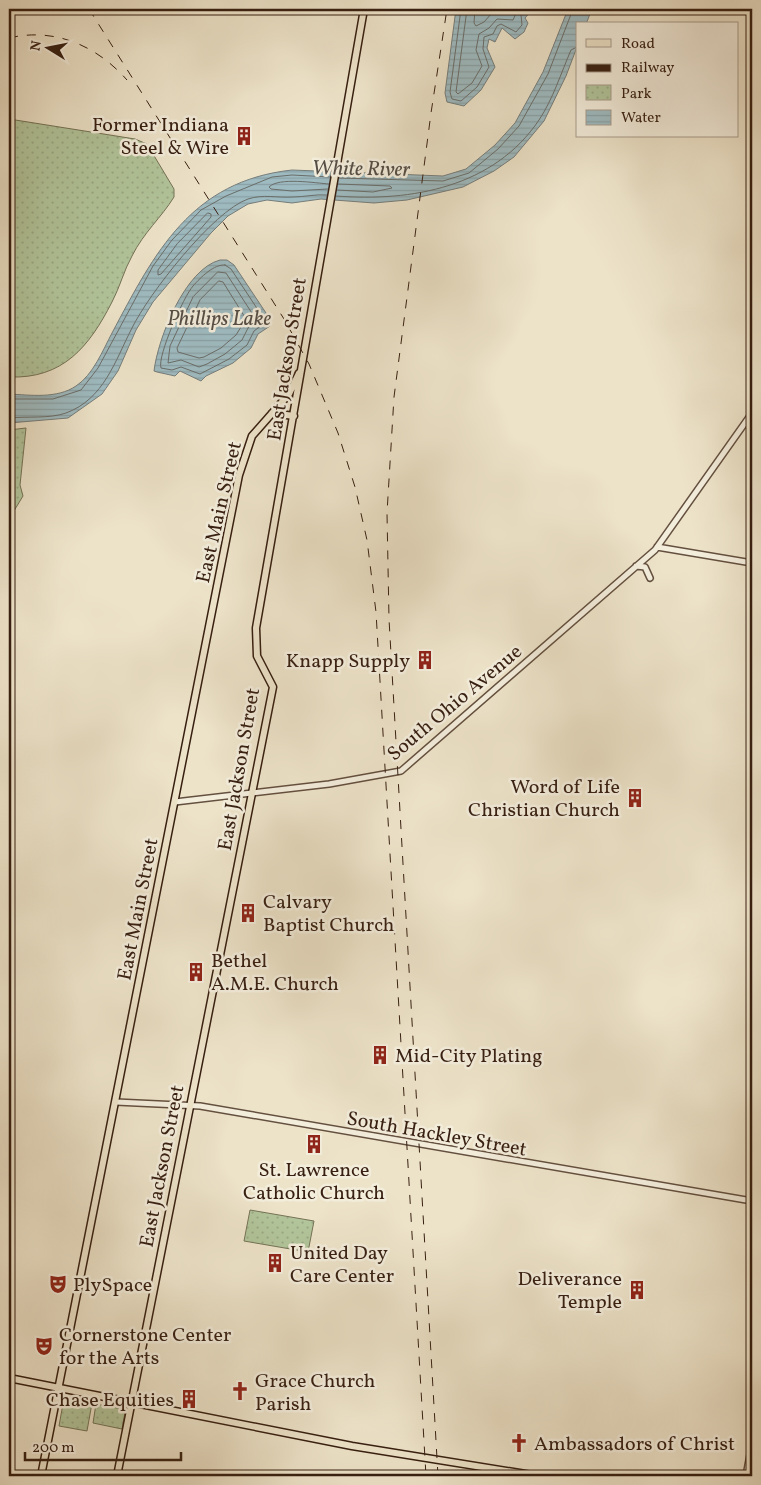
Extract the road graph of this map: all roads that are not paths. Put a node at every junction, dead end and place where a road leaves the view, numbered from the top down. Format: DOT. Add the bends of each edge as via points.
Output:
graph roads {
  1 [pos="364,9"];
  2 [pos="302,365"];
  3 [pos="272,412"];
  4 [pos="752,413"];
  5 [pos="294,416"];
  6 [pos="656,548"];
  7 [pos="752,563"];
  8 [pos="636,566"];
  9 [pos="650,578"];
  10 [pos="251,794"];
  11 [pos="176,802"];
  12 [pos="116,1102"];
  13 [pos="190,1105"];
  14 [pos="752,1201"];
  15 [pos="9,1378"];
  16 [pos="59,1388"];
  17 [pos="132,1402"];
  18 [pos="752,1444"];
  19 [pos="41,1476"];
  20 [pos="117,1476"];
  21 [pos="538,1476"];
  22 [pos="746,1476"];
  1 -- 2 [label="main road, East Jackson Street"];
  2 -- 3 [label="main road, East Main Street" via="289,394"];
  2 -- 5 [label="main road, East Jackson Street"];
  3 -- 5 [label="main road"];
  3 -- 11 [label="main road, East Main Street" via="249,441 239,475"];
  4 -- 6 [label="street, South Ohio Avenue"];
  5 -- 10 [label="main road, East Jackson Street" via="256,628 257,656 273,687"];
  6 -- 7 [label="street"];
  6 -- 8 [label="street, South Ohio Avenue"];
  8 -- 9 [label="street" via="645,567"];
  8 -- 10 [label="street, South Ohio Avenue" via="401,771"];
  10 -- 11 [label="street, South Ohio Avenue"];
  10 -- 13 [label="main road, East Jackson Street"];
  11 -- 12 [label="main road, East Main Street"];
  12 -- 13 [label="street, South Hackley Street"];
  12 -- 16 [label="main road, East Main Street"];
  13 -- 14 [label="street, South Hackley Street"];
  13 -- 17 [label="main road, East Jackson Street"];
  15 -- 16 [label="main road"];
  16 -- 17 [label="main road"];
  16 -- 19 [label="main road, East Main Street"];
  17 -- 20 [label="main road, East Jackson Street"];
  17 -- 21 [label="main road" via="279,1432"];
  18 -- 22 [label="street"];
}
